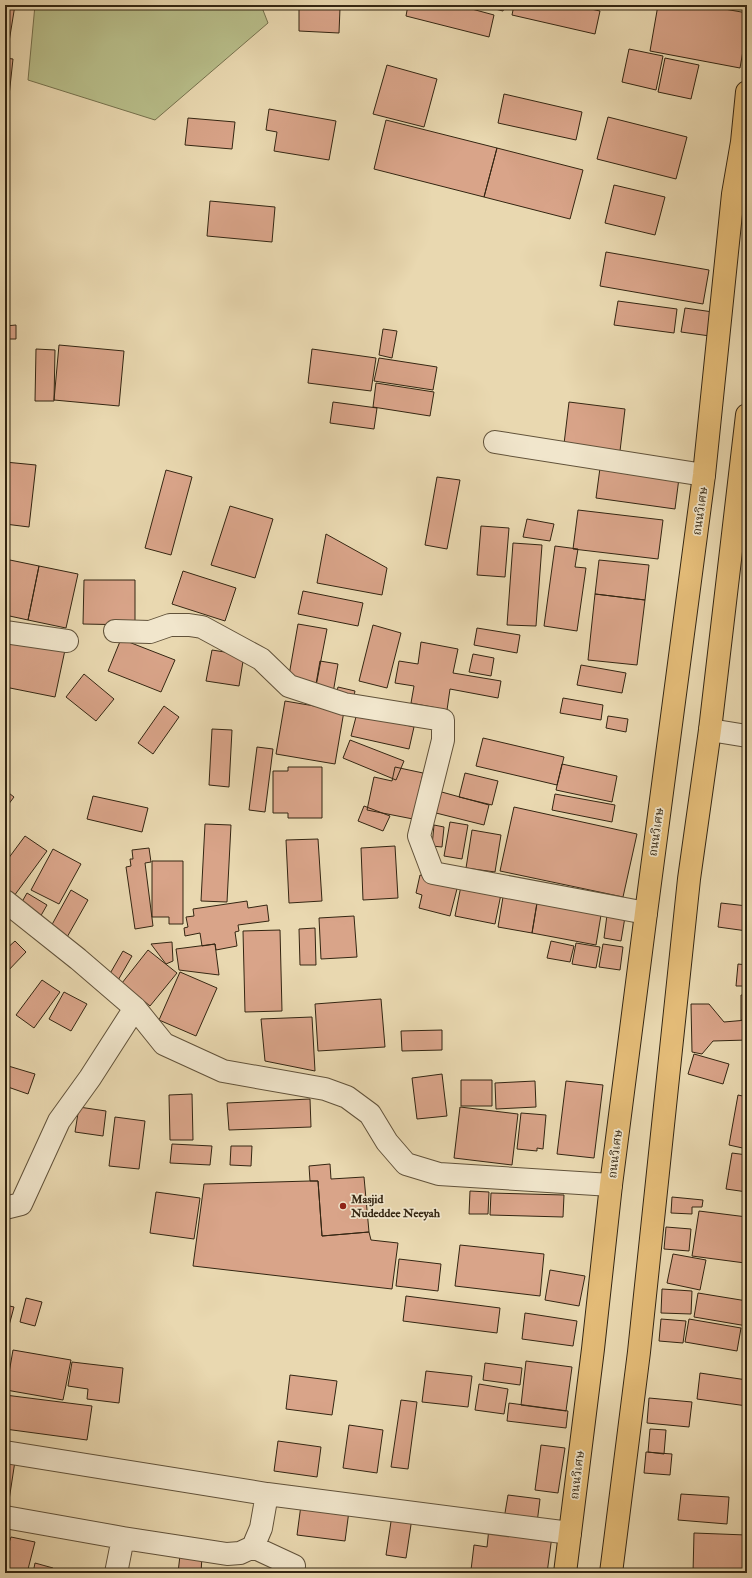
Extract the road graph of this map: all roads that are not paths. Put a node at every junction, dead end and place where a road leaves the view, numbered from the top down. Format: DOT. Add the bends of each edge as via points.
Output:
graph roads {
  1 [pos="747,92"];
  2 [pos="747,415"];
  3 [pos="495,442"];
  4 [pos="704,475"];
  5 [pos="115,631"];
  6 [pos="5,632"];
  7 [pos="67,641"];
  8 [pos="710,730"];
  9 [pos="747,736"];
  10 [pos="5,901"];
  11 [pos="646,913"];
  12 [pos="135,1008"];
  13 [pos="611,1185"];
  14 [pos="5,1208"];
  15 [pos="5,1452"];
  16 [pos="267,1494"];
  17 [pos="5,1517"];
  18 [pos="570,1533"];
  19 [pos="123,1538"];
  20 [pos="253,1547"];
  21 [pos="294,1566"];
  22 [pos="116,1573"];
  23 [pos="565,1573"];
  24 [pos="611,1573"];
  1 -- 4 [label="main road, ถนนวิเศษ" via="733,194"];
  2 -- 8 [label="main road"];
  3 -- 4 [label="street"];
  4 -- 11 [label="main road, ถนนวิเศษ"];
  5 -- 11 [label="street" via="150,632 170,625 202,627 261,659 289,686 344,704 442,720 443,740 419,836 434,873"];
  6 -- 7 [label="street"];
  8 -- 9 [label="street"];
  8 -- 24 [label="main road" via="689,878 639,1352"];
  10 -- 12 [label="street"];
  11 -- 13 [label="main road, ถนนวิเศษ"];
  12 -- 13 [label="street" via="164,1044 223,1071 326,1089 347,1097 370,1114 387,1142 406,1164 439,1174"];
  12 -- 14 [label="street" via="59,1121 21,1204"];
  13 -- 18 [label="main road, ถนนวิเศษ"];
  15 -- 16 [label="street"];
  16 -- 18 [label="street"];
  16 -- 20 [label="street" via="261,1528"];
  17 -- 19 [label="street"];
  18 -- 23 [label="main road, ถนนวิเศษ"];
  19 -- 20 [label="street" via="227,1554 240,1553"];
  19 -- 22 [label="street"];
  20 -- 21 [label="street"];
}
